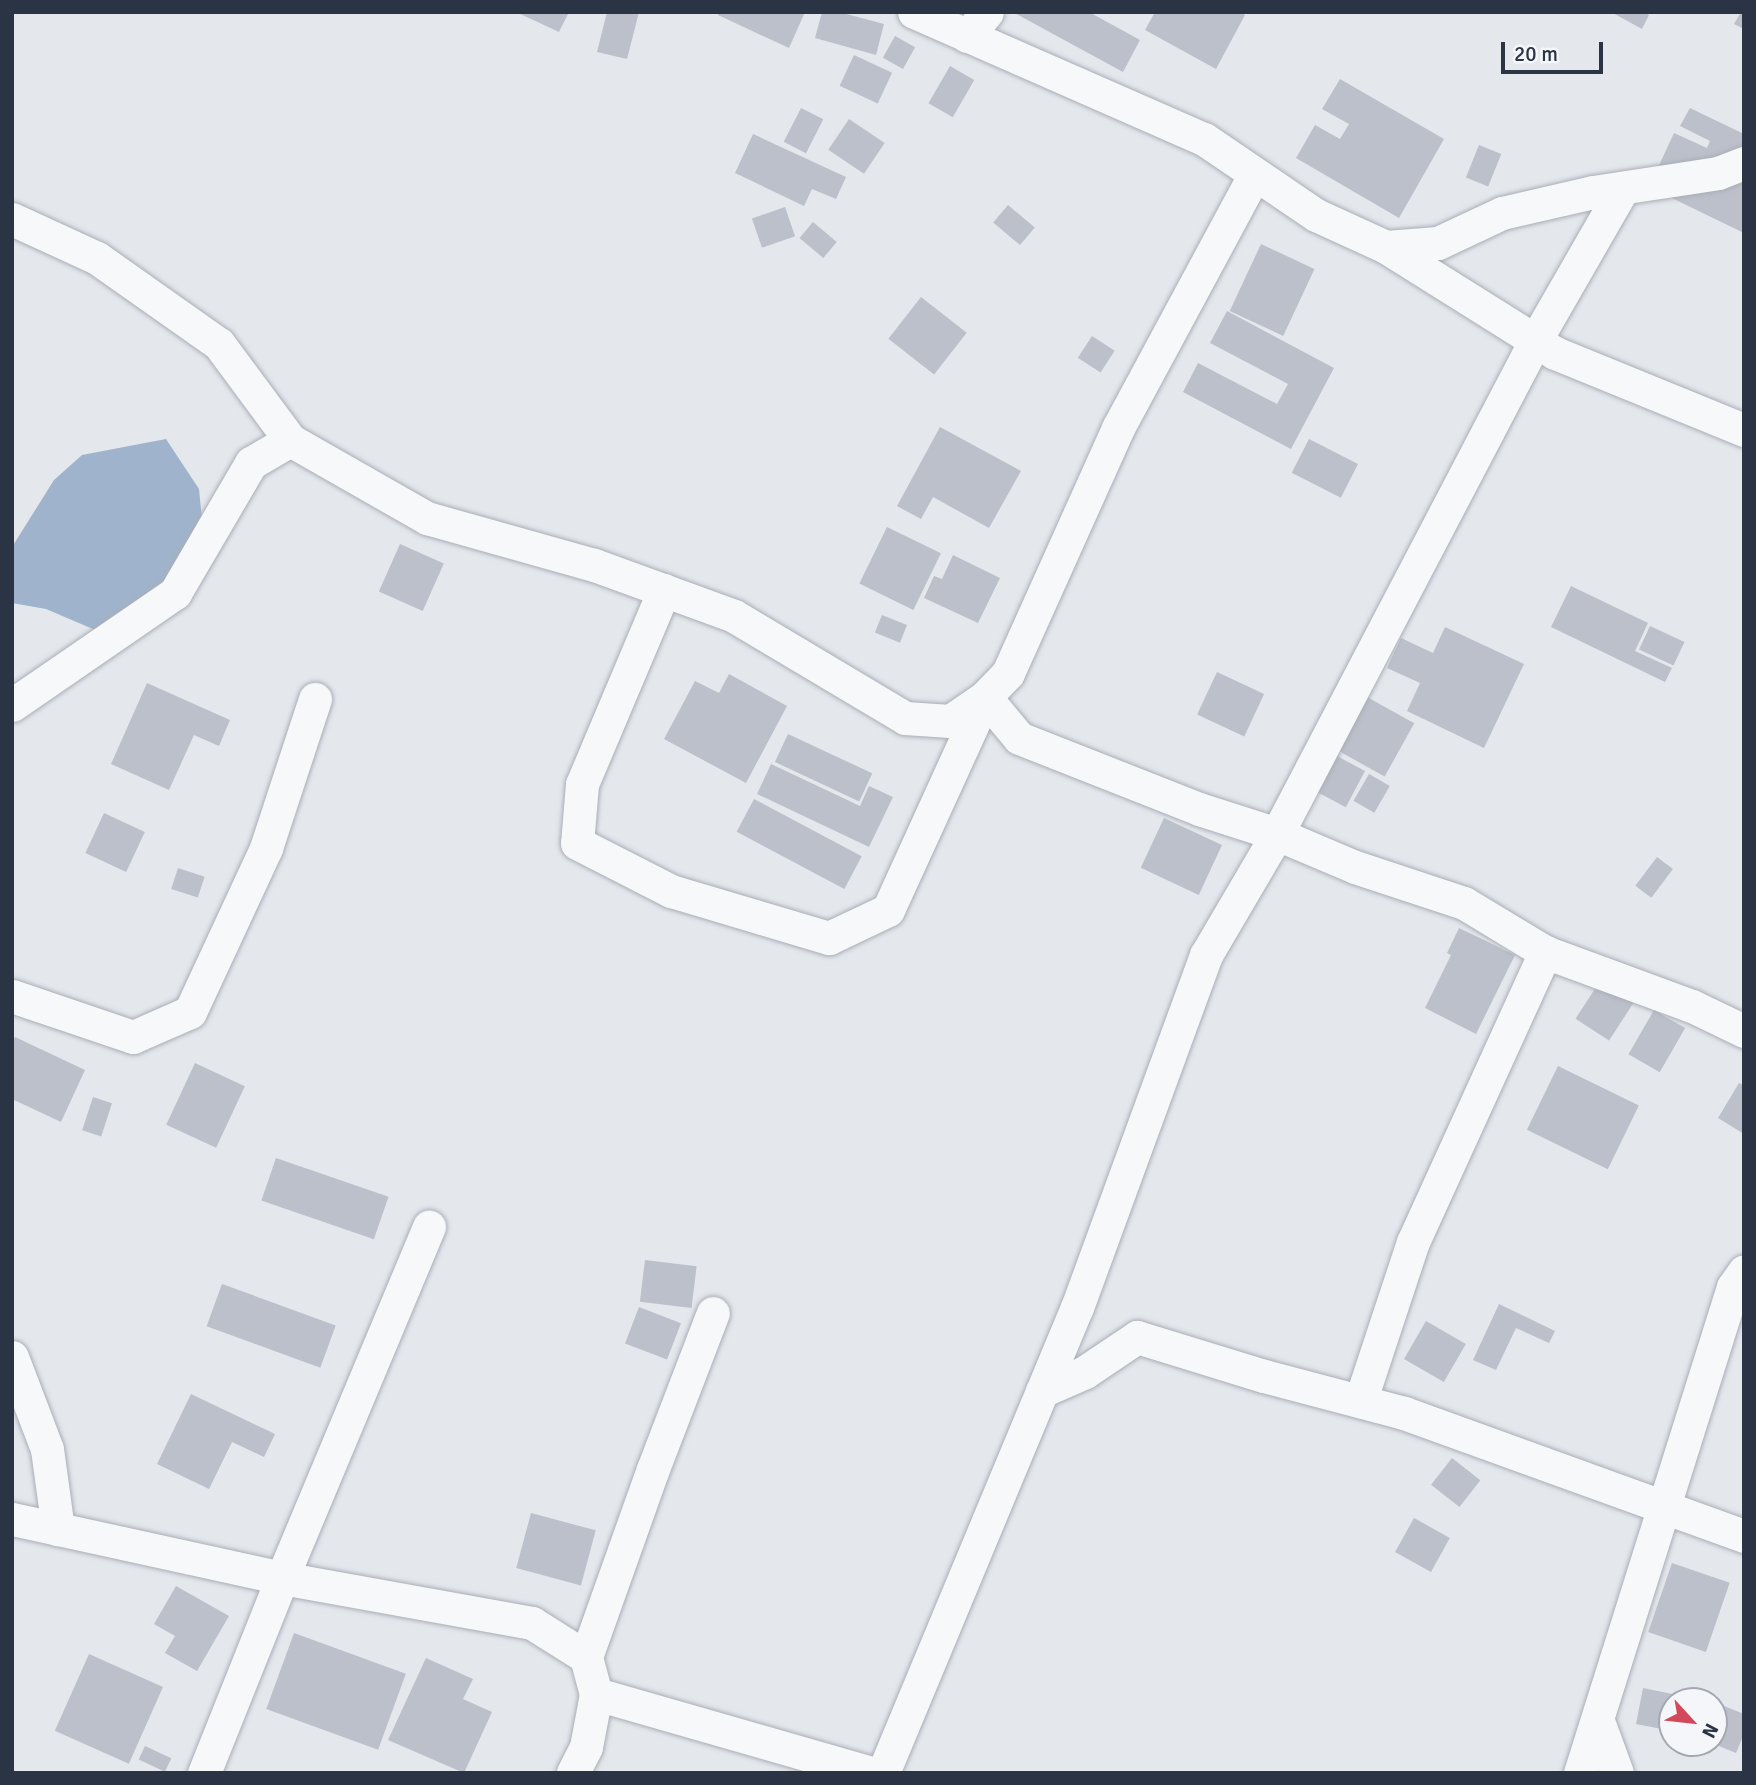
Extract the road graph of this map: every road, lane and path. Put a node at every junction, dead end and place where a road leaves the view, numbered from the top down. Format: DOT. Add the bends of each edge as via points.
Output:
graph roads {
  1 [pos="915,12"];
  2 [pos="977,24"];
  3 [pos="1744,163"];
  4 [pos="1254,175"];
  5 [pos="1623,188"];
  6 [pos="12,219"];
  7 [pos="1386,247"];
  8 [pos="1535,341"];
  9 [pos="1744,430"];
  10 [pos="290,440"];
  11 [pos="664,590"];
  12 [pos="985,697"];
  13 [pos="315,699"];
  14 [pos="12,705"];
  15 [pos="1277,834"];
  16 [pos="1545,953"];
  17 [pos="12,996"];
  18 [pos="1744,1031"];
  19 [pos="429,1227"];
  20 [pos="1740,1283"];
  21 [pos="713,1313"];
  22 [pos="12,1357"];
  23 [pos="1042,1391"];
  24 [pos="1361,1399"];
  25 [pos="1662,1509"];
  26 [pos="12,1519"];
  27 [pos="58,1529"];
  28 [pos="1744,1536"];
  29 [pos="282,1578"];
  30 [pos="586,1657"];
  31 [pos="596,1693"];
  32 [pos="1598,1721"];
  33 [pos="204,1773"];
  34 [pos="573,1773"];
  35 [pos="871,1773"];
  36 [pos="883,1773"];
  37 [pos="1580,1773"];
  38 [pos="1616,1773"];
  1 -- 2 [label="street"];
  2 -- 4 [label="street" via="1204,139"];
  3 -- 5 [label="street" via="1717,173"];
  4 -- 7 [label="street" via="1316,215"];
  4 -- 12 [label="street" via="1118,428 1008,673"];
  5 -- 7 [label="street" via="1502,213 1438,243"];
  5 -- 8 [label="street"];
  6 -- 10 [label="street" via="97,258 219,344"];
  7 -- 8 [label="street"];
  8 -- 9 [label="street" via="1555,354"];
  8 -- 15 [label="street"];
  10 -- 11 [label="street" via="428,518"];
  10 -- 14 [label="street" via="251,463 175,593"];
  11 -- 12 [label="street" via="734,616 905,718 950,721"];
  11 -- 12 [label="street" via="582,784 577,843 671,891 829,938 888,909"];
  12 -- 15 [label="street" via="1019,738 1199,809"];
  13 -- 17 [label="street" via="266,848 191,1012 133,1037"];
  15 -- 16 [label="street" via="1355,867 1464,903"];
  15 -- 23 [label="street" via="1206,955"];
  16 -- 18 [label="street" via="1692,1006"];
  16 -- 24 [label="street" via="1413,1242"];
  19 -- 29 [label="street"];
  20 -- 25 [label="street"];
  21 -- 30 [label="street"];
  22 -- 27 [label="street" via="47,1449"];
  23 -- 24 [label="street" via="1084,1372 1137,1337 1264,1376"];
  23 -- 36 [label="street"];
  24 -- 25 [label="street"];
  25 -- 28 [label="street"];
  25 -- 32 [label="street"];
  26 -- 27 [label="street"];
  27 -- 29 [label="street"];
  29 -- 30 [label="street" via="532,1623"];
  29 -- 33 [label="street"];
  30 -- 31 [label="street"];
  31 -- 34 [label="street" via="586,1747"];
  31 -- 35 [label="street"];
  32 -- 37 [label="street"];
  32 -- 38 [label="street"];
}
